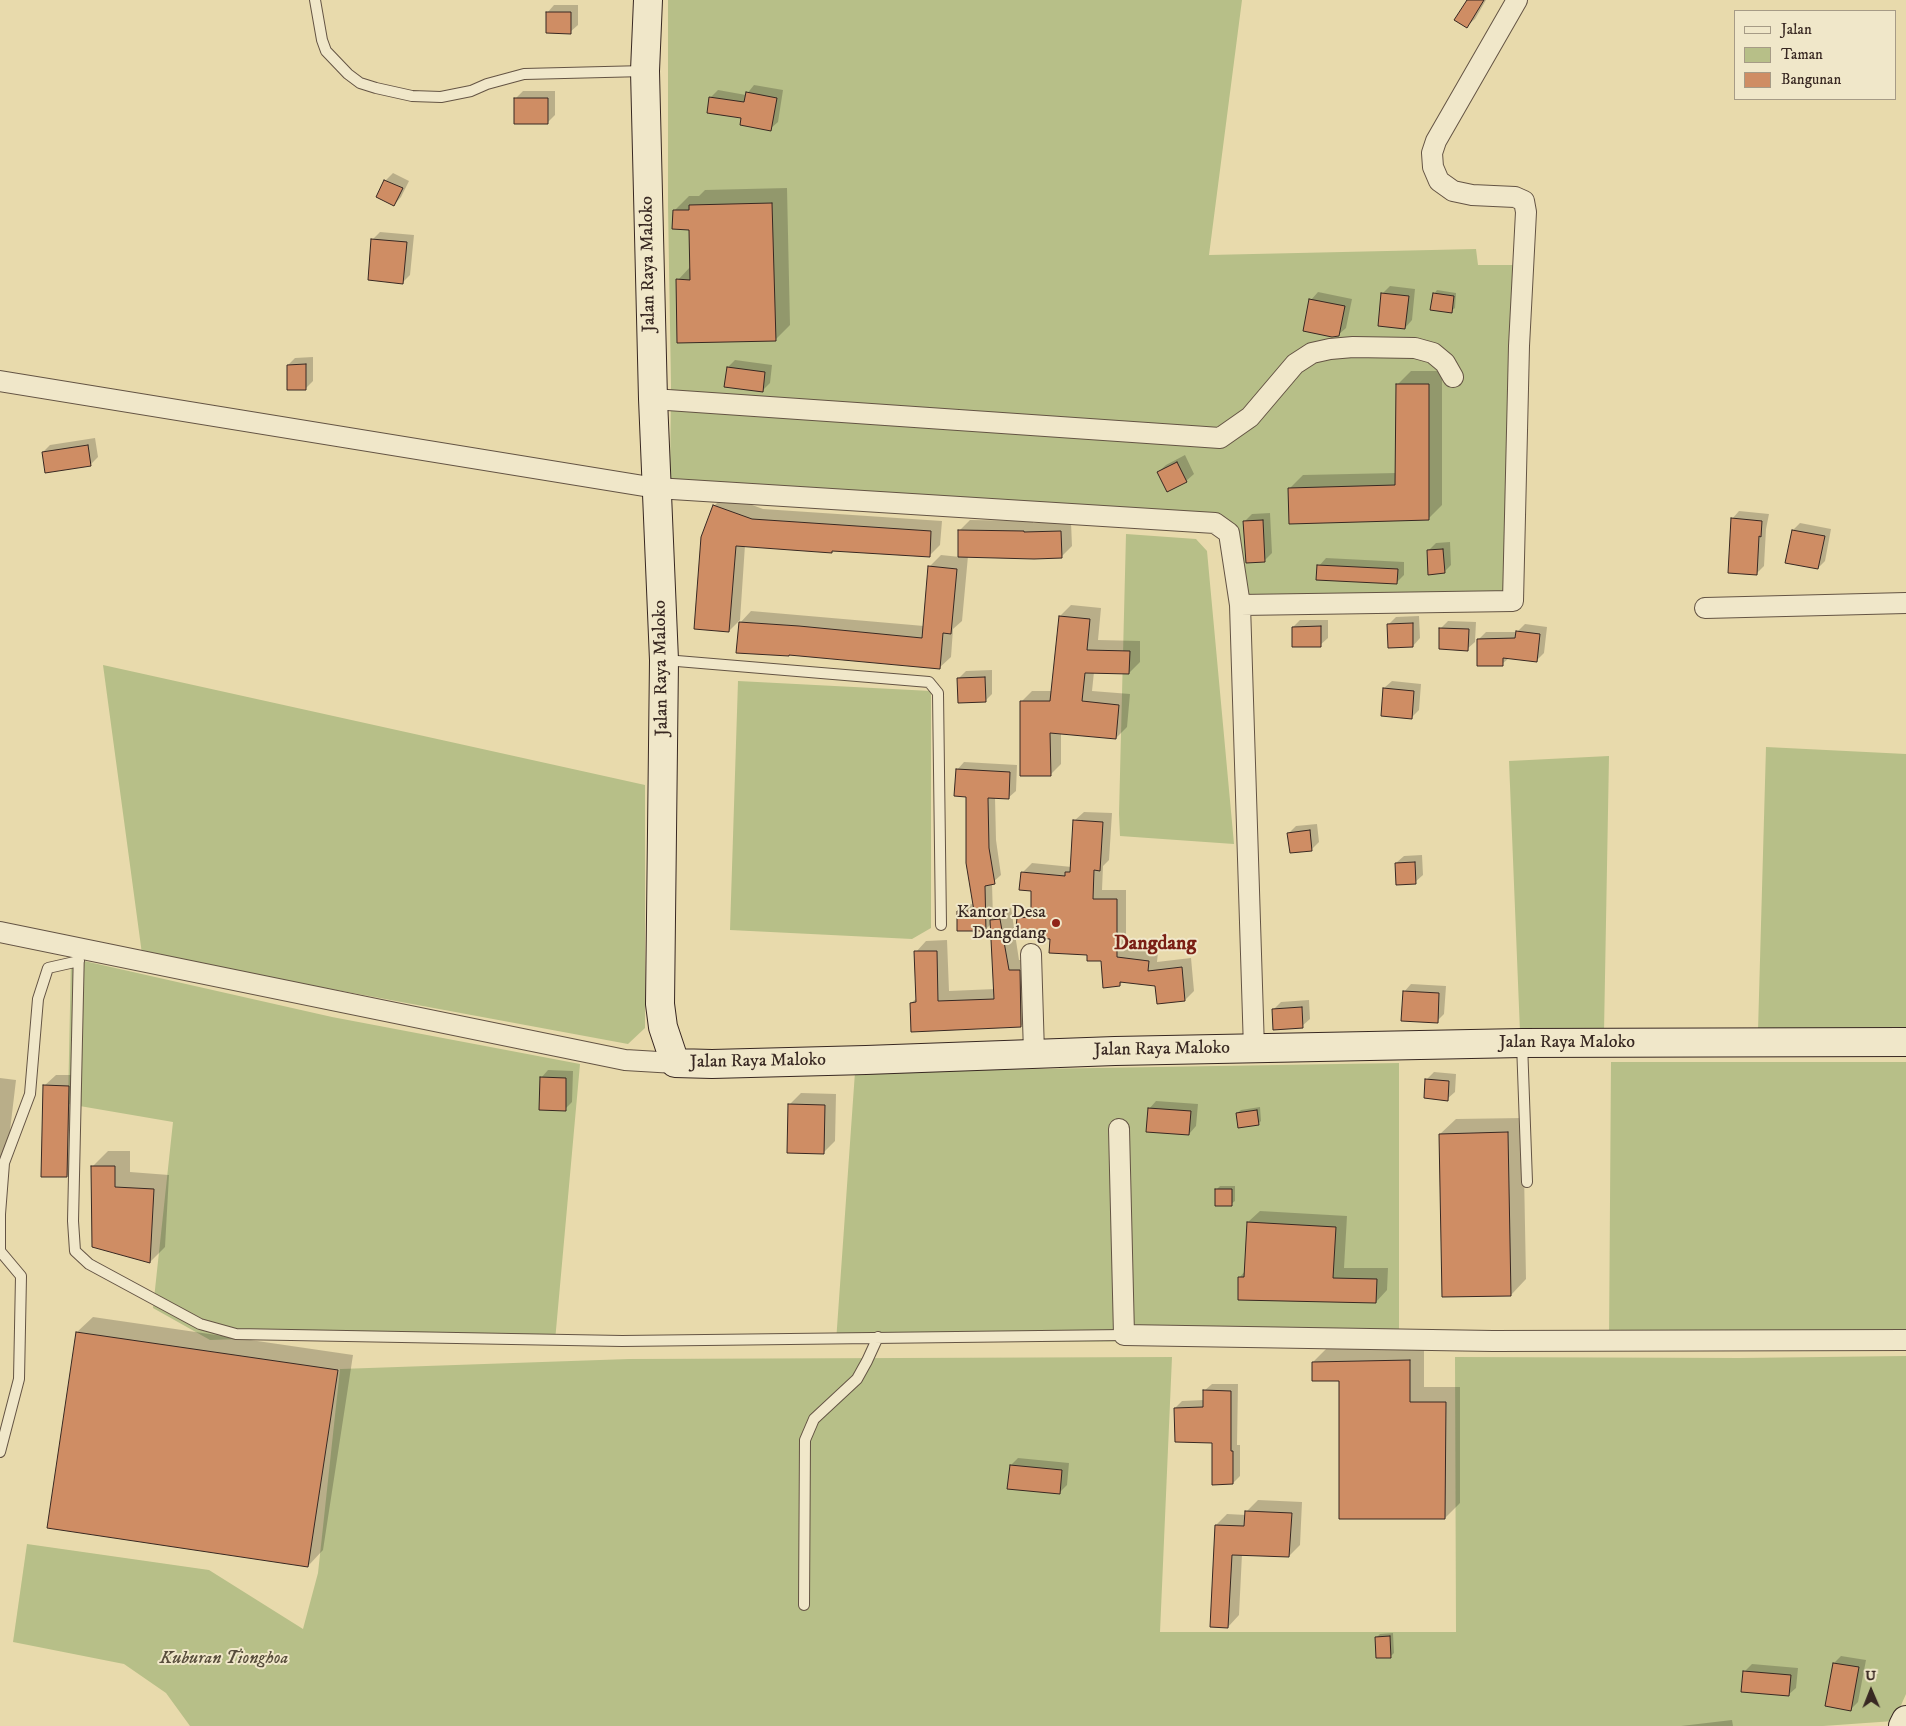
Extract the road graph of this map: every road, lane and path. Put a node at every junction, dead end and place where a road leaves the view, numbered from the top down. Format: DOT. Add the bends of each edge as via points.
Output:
graph roads {
  1 [pos="315,0"];
  2 [pos="648,0"];
  3 [pos="1517,0"];
  4 [pos="645,71"];
  5 [pos="1453,377"];
  6 [pos="0,381"];
  7 [pos="653,399"];
  8 [pos="656,488"];
  9 [pos="1906,602"];
  10 [pos="1240,605"];
  11 [pos="1705,608"];
  12 [pos="664,660"];
  13 [pos="941,925"];
  14 [pos="0,932"];
  15 [pos="79,954"];
  16 [pos="1031,954"];
  17 [pos="1906,1042"];
  18 [pos="1522,1043"];
  19 [pos="1254,1049"];
  20 [pos="1034,1053"];
  21 [pos="675,1064"];
  22 [pos="1119,1129"];
  23 [pos="1527,1182"];
  24 [pos="0,1251"];
  25 [pos="1124,1335"];
  26 [pos="878,1337"];
  27 [pos="1906,1340"];
  28 [pos="0,1452"];
  29 [pos="804,1605"];
  30 [pos="1906,1720"];
  31 [pos="1903,1726"];
  1 -- 4 [label="lane" via="326,51 348,74 360,83 412,96 441,97 524,74"];
  2 -- 4 [label="street, Jalan Raya Maloko"];
  3 -- 10 [label="street" via="1432,153 1439,181 1453,191 1515,197 1524,202 1526,212 1519,346 1513,601"];
  4 -- 7 [label="street, Jalan Raya Maloko"];
  5 -- 7 [label="street" via="1445,363 1433,353 1415,348 1330,348 1312,353 1295,364 1250,417 1220,438"];
  6 -- 8 [label="street"];
  7 -- 8 [label="street, Jalan Raya Maloko"];
  8 -- 10 [label="street" via="1215,523 1229,533"];
  8 -- 12 [label="street, Jalan Raya Maloko"];
  9 -- 11 [label="street"];
  10 -- 19 [label="street"];
  12 -- 13 [label="lane" via="930,682 938,693"];
  12 -- 21 [label="street, Jalan Raya Maloko" via="660,1004 663,1027"];
  14 -- 15 [label="street"];
  15 -- 21 [label="street" via="625,1060"];
  15 -- 24 [label="lane" via="48,968 38,999 30,1094 4,1163"];
  15 -- 26 [label="lane" via="75,1250 89,1264 200,1324 236,1334 255,1335 622,1341"];
  16 -- 20 [label="street"];
  17 -- 18 [label="street, Jalan Raya Maloko"];
  18 -- 19 [label="street, Jalan Raya Maloko"];
  18 -- 23 [label="lane"];
  19 -- 20 [label="street, Jalan Raya Maloko"];
  20 -- 21 [label="street, Jalan Raya Maloko"];
  22 -- 25 [label="street"];
  24 -- 28 [label="lane" via="21,1276 19,1378"];
  25 -- 26 [label="lane"];
  25 -- 27 [label="street" via="1493,1341"];
  26 -- 29 [label="lane" via="857,1378 814,1419 805,1440"];
  30 -- 31 [label="street"];
}
